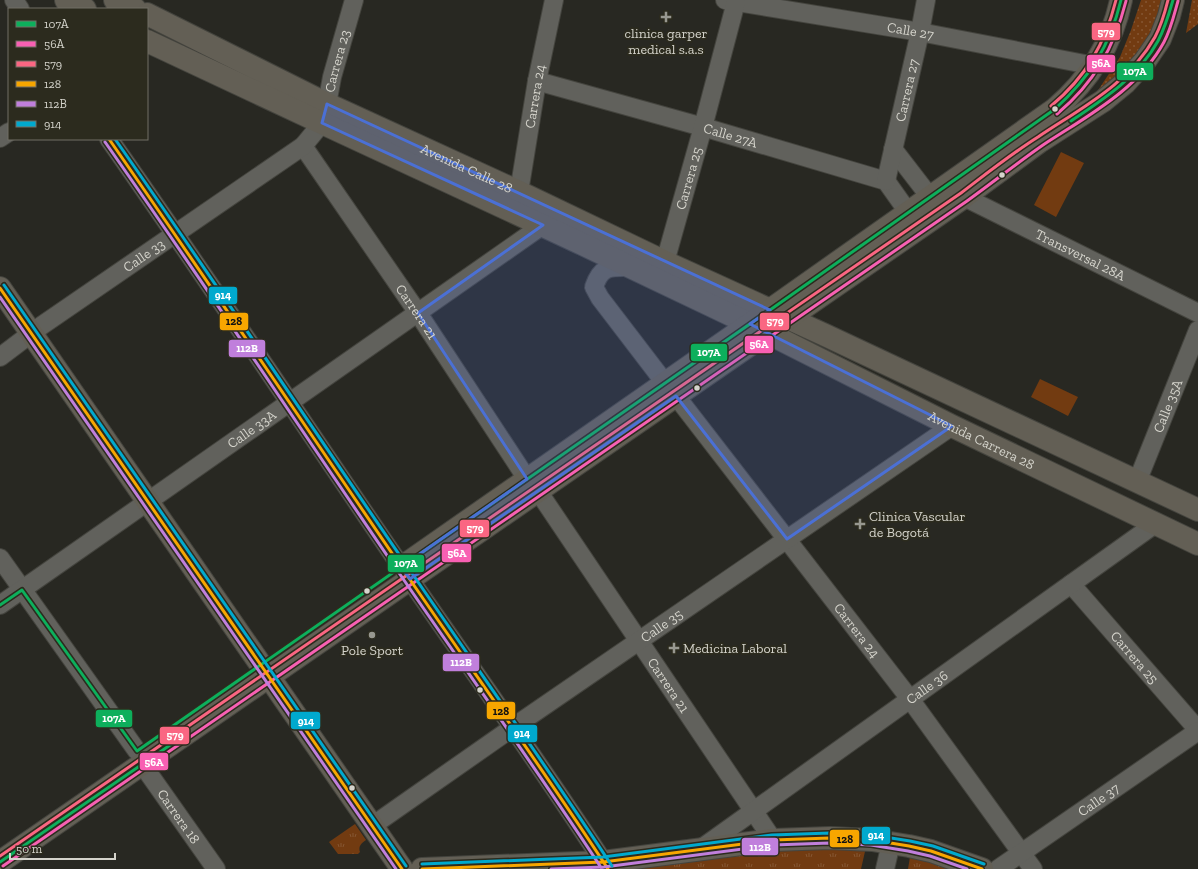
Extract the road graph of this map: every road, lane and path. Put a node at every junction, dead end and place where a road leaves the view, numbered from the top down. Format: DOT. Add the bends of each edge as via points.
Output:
graph roads {
  1 [pos="66,0"];
  2 [pos="354,0"];
  3 [pos="554,0"];
  4 [pos="926,0"];
  5 [pos="1121,0"];
  6 [pos="1137,0"];
  7 [pos="1172,0"];
  8 [pos="730,1"];
  9 [pos="83,8"];
  10 [pos="148,15"];
  11 [pos="920,32"];
  12 [pos="148,41"];
  13 [pos="1095,66"];
  14 [pos="537,81"];
  15 [pos="325,114"];
  16 [pos="703,126"];
  17 [pos="110,140"];
  18 [pos="1039,142"];
  19 [pos="303,146"];
  20 [pos="894,149"];
  21 [pos="886,181"];
  22 [pos="519,192"];
  23 [pos="964,196"];
  24 [pos="930,197"];
  25 [pos="908,212"];
  26 [pos="543,225"];
  27 [pos="176,234"];
  28 [pos="665,262"];
  29 [pos="629,266"];
  30 [pos="0,288"];
  31 [pos="418,313"];
  32 [pos="779,314"];
  33 [pos="1198,314"];
  34 [pos="758,329"];
  35 [pos="1198,330"];
  36 [pos="31,333"];
  37 [pos="0,357"];
  38 [pos="670,390"];
  39 [pos="290,402"];
  40 [pos="952,426"];
  41 [pos="1137,482"];
  42 [pos="533,485"];
  43 [pos="148,502"];
  44 [pos="1198,510"];
  45 [pos="1155,524"];
  46 [pos="787,540"];
  47 [pos="1198,544"];
  48 [pos="0,558"];
  49 [pos="406,573"];
  50 [pos="1071,584"];
  51 [pos="22,590"];
  52 [pos="0,605"];
  53 [pos="639,641"];
  54 [pos="264,671"];
  55 [pos="910,699"];
  56 [pos="512,728"];
  57 [pos="1198,731"];
  58 [pos="139,758"];
  59 [pos="753,811"];
  60 [pos="372,826"];
  61 [pos="773,840"];
  62 [pos="891,843"];
  63 [pos="698,850"];
  64 [pos="1021,853"];
  65 [pos="2,859"];
  66 [pos="606,866"];
  67 [pos="216,869"];
  68 [pos="402,869"];
  69 [pos="422,869"];
  70 [pos="885,869"];
  71 [pos="982,869"];
  72 [pos="998,869"];
  73 [pos="1033,869"];
  1 -- 9 [label="main road"];
  2 -- 15 [label="street, Carrera 23" via="332,77"];
  3 -- 14 [label="street, Carrera 24"];
  4 -- 11 [label="street, Carrera 27"];
  5 -- 13 [label="main road" via="1112,30"];
  6 -- 18 [label="main road" via="1125,37 1096,89"];
  7 -- 18 [label="main road" via="1160,39 1125,83 1103,101"];
  8 -- 11 [label="street, Calle 27"];
  8 -- 16 [label="street, Carrera 25"];
  10 -- 15 [label="main road, Avenida Calle 28"];
  11 -- 13 [label="street, Calle 27"];
  11 -- 20 [label="street, Carrera 27"];
  12 -- 15 [label="main road, Avenida Calle 28"];
  13 -- 24 [label="main road" via="1055,109"];
  14 -- 16 [label="street, Calle 27A"];
  14 -- 22 [label="street, Carrera 24"];
  15 -- 19 [label="street, Calle 33"];
  15 -- 22 [label="main road, Avenida Calle 28"];
  15 -- 26 [label="main road, Avenida Calle 28"];
  16 -- 21 [label="street, Calle 27A"];
  16 -- 28 [label="street, Carrera 25"];
  17 -- 27 [label="street"];
  18 -- 23 [label="main road"];
  19 -- 27 [label="street, Calle 33"];
  19 -- 31 [label="street, Carrera 21"];
  20 -- 21 [label="street, Carrera 27"];
  20 -- 24 [label="street"];
  21 -- 25 [label="street"];
  22 -- 28 [label="main road, Avenida Calle 28"];
  23 -- 32 [label="main road"];
  23 -- 33 [label="street, Transversal 28A"];
  24 -- 25 [label="main road"];
  25 -- 32 [label="main road"];
  26 -- 29 [label="main road, Avenida Calle 28"];
  26 -- 31 [label="street, Calle 33A"];
  27 -- 36 [label="street, Calle 33"];
  27 -- 39 [label="street"];
  28 -- 32 [label="main road, Avenida Calle 28"];
  29 -- 34 [label="main road, Avenida Calle 28"];
  29 -- 38 [label="street, Carrera 24" via="605,270 598,276 594,287"];
  30 -- 36 [label="main road"];
  31 -- 39 [label="street, Calle 33A"];
  31 -- 42 [label="street, Carrera 21"];
  32 -- 34 [label="main road"];
  32 -- 41 [label="main road, Avenida Carrera 28"];
  34 -- 38 [label="main road"];
  34 -- 40 [label="main road, Avenida Carrera 28"];
  35 -- 41 [label="street, Calle 35A"];
  36 -- 37 [label="street, Calle 33"];
  36 -- 43 [label="main road"];
  38 -- 42 [label="main road"];
  38 -- 46 [label="street, Carrera 24"];
  39 -- 43 [label="street, Calle 33A"];
  39 -- 49 [label="street"];
  40 -- 45 [label="main road, Avenida Carrera 28"];
  40 -- 46 [label="street, Calle 35"];
  41 -- 44 [label="main road, Avenida Carrera 28"];
  42 -- 49 [label="main road"];
  42 -- 53 [label="street, Carrera 21"];
  43 -- 51 [label="street, Calle 33A"];
  43 -- 54 [label="main road"];
  45 -- 47 [label="main road, Avenida Carrera 28"];
  45 -- 50 [label="street, Calle 36"];
  46 -- 53 [label="street, Calle 35"];
  46 -- 55 [label="street, Carrera 24"];
  48 -- 51 [label="street, Carrera 18"];
  49 -- 54 [label="main road"];
  49 -- 56 [label="street"];
  50 -- 55 [label="street, Calle 36"];
  50 -- 57 [label="street, Carrera 25"];
  51 -- 52 [label="street, Calle 33A"];
  51 -- 58 [label="street, Carrera 18"];
  53 -- 56 [label="street, Calle 35"];
  53 -- 59 [label="street, Carrera 21"];
  54 -- 58 [label="main road"];
  54 -- 60 [label="main road"];
  55 -- 59 [label="street, Calle 36"];
  55 -- 64 [label="street, Carrera 24"];
  56 -- 60 [label="street, Calle 35"];
  56 -- 66 [label="street"];
  57 -- 64 [label="street, Calle 37"];
  58 -- 65 [label="main road"];
  58 -- 67 [label="street, Carrera 18"];
  59 -- 61 [label="street, Carrera 21"];
  59 -- 63 [label="street, Calle 36"];
  60 -- 68 [label="main road"];
  61 -- 62 [label="main road" via="848,838"];
  61 -- 63 [label="main road"];
  62 -- 70 [label="street"];
  62 -- 71 [label="main road" via="931,851"];
  63 -- 66 [label="main road"];
  64 -- 72 [label="street, Calle 37"];
  64 -- 73 [label="street, Carrera 24"];
  66 -- 69 [label="main road"];
}
